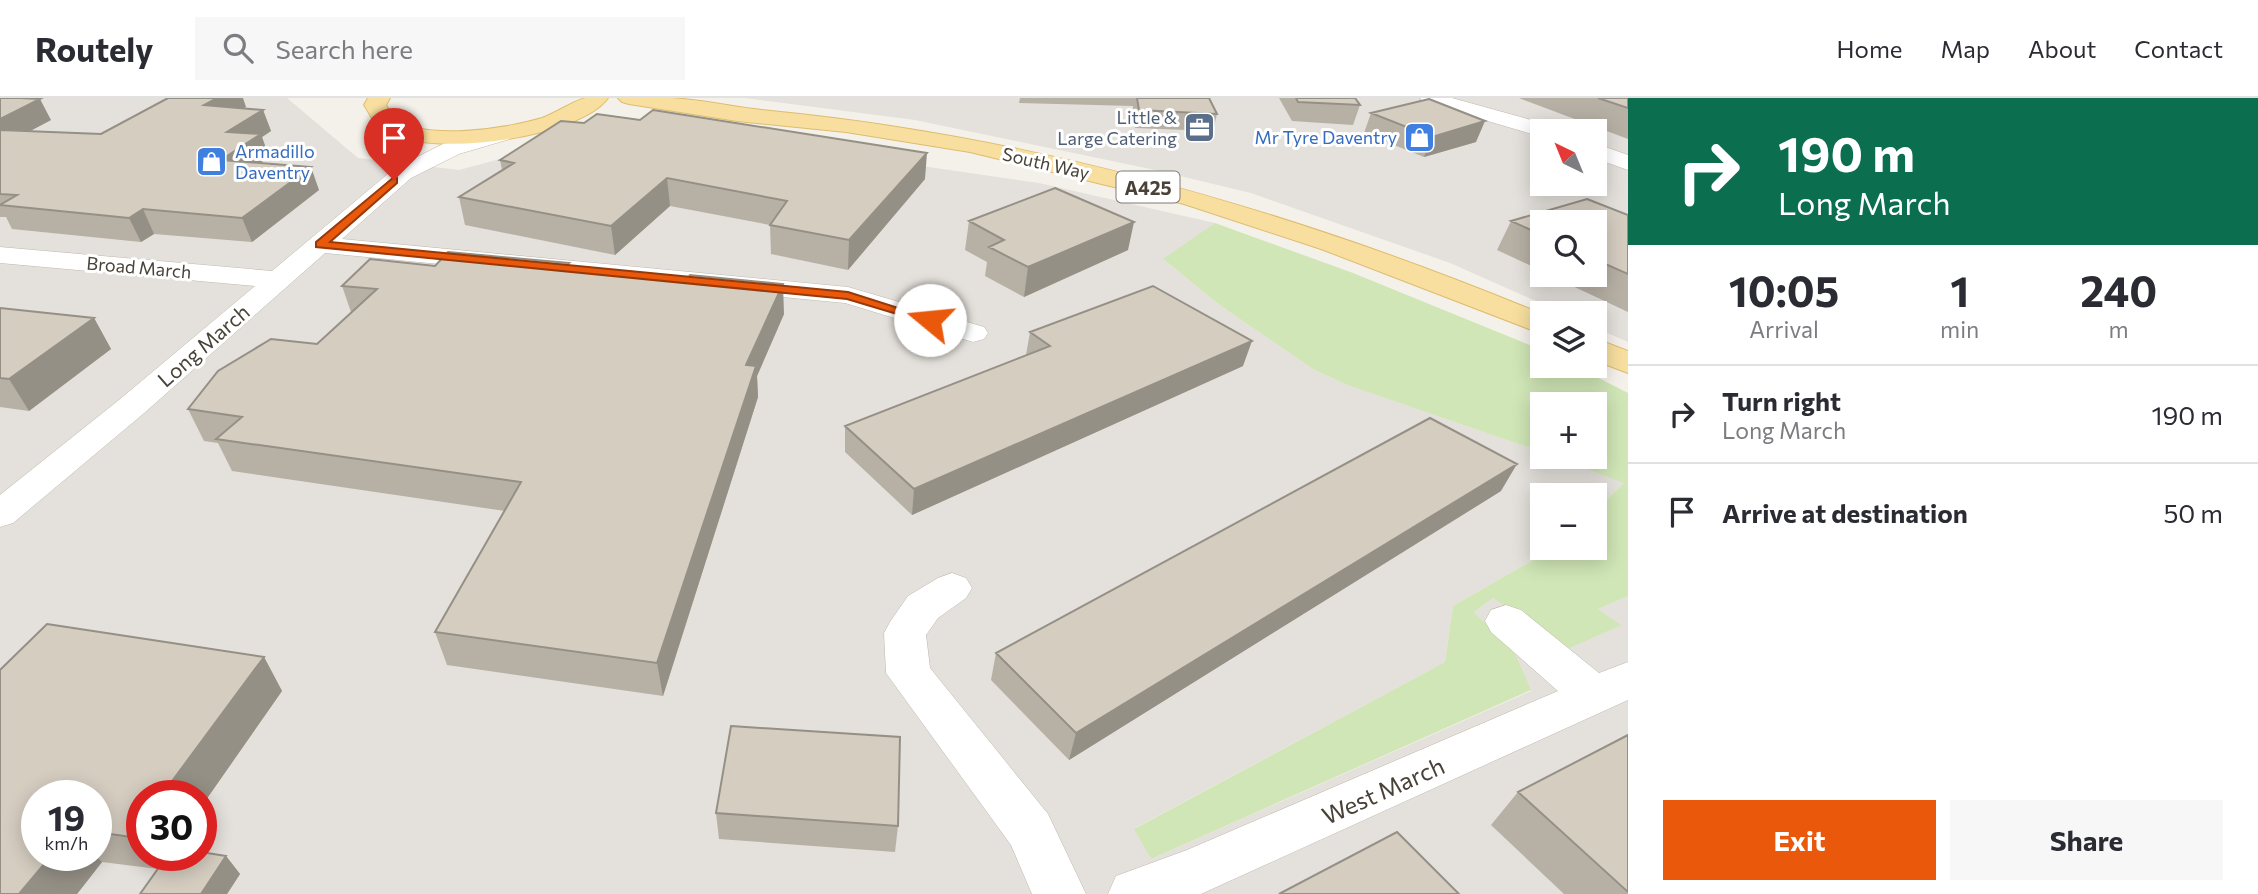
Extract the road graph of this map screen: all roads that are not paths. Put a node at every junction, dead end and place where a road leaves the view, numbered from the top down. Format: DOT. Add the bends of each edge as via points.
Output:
graph roads {
  1 [pos="356,98"];
  2 [pos="1430,98"];
  3 [pos="612,108"];
  4 [pos="384,113"];
  5 [pos="1530,127"];
  6 [pos="502,134"];
  7 [pos="1607,154"];
  8 [pos="1628,163"];
  9 [pos="403,173"];
  10 [pos="320,245"];
  11 [pos="0,255"];
  12 [pos="278,280"];
  13 [pos="1530,320"];
  14 [pos="973,333"];
  15 [pos="1607,354"];
  16 [pos="1628,363"];
  17 [pos="0,514"];
  18 [pos="952,588"];
  19 [pos="1506,621"];
  20 [pos="1611,688"];
  21 [pos="1059,894"];
  22 [pos="1135,894"];
  1 -- 4 [label="main road"];
  2 -- 5 [label="street"];
  3 -- 6 [label="main road"];
  3 -- 13 [label="main road, South Way / A425" via="846,125 970,145 1192,198 1331,243"];
  4 -- 6 [label="main road" via="441,136"];
  4 -- 9 [label="street" via="407,139 412,153"];
  6 -- 9 [label="street, Long March" via="451,149"];
  7 -- 8 [label="street"];
  9 -- 10 [label="street, Long March"];
  10 -- 12 [label="street, Long March"];
  10 -- 14 [label="street" via="848,295"];
  11 -- 12 [label="street, Broad March"];
  12 -- 17 [label="street, Long March"];
  15 -- 16 [label="main road"];
  18 -- 21 [label="street" via="923,607 905,633 908,673 1030,830"];
  19 -- 20 [label="street"];
  20 -- 22 [label="street, West March" via="1197,872"];
}
